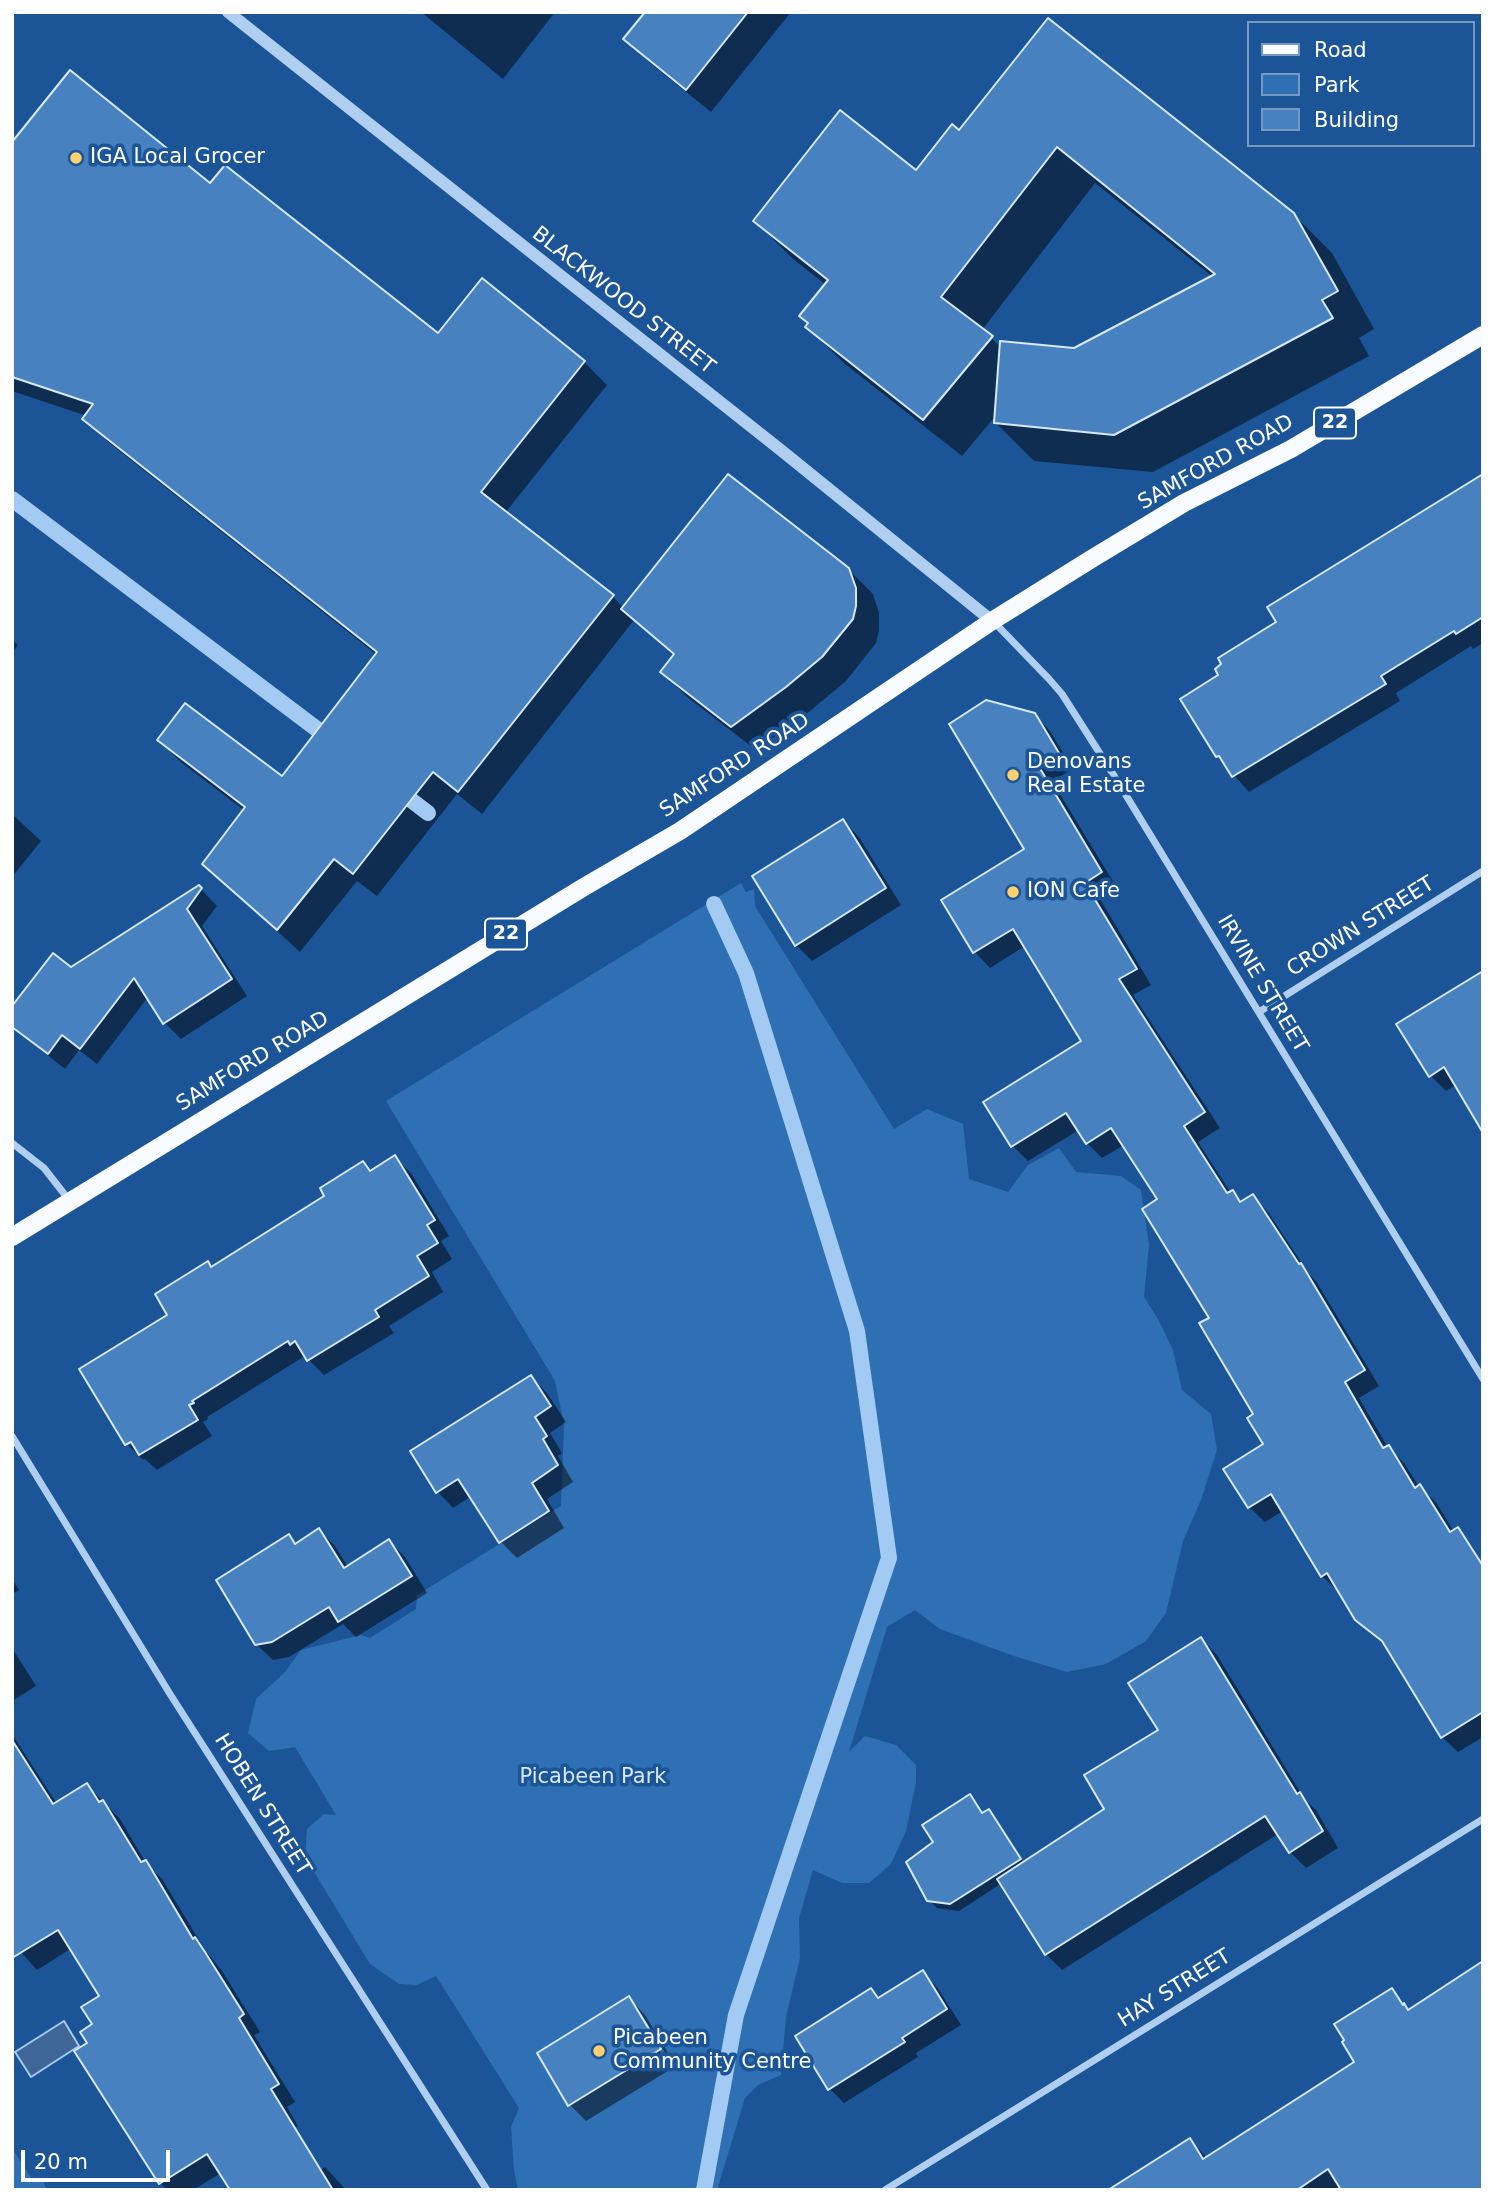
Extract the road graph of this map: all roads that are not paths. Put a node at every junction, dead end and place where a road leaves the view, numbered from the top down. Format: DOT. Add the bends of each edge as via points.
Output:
graph roads {
  1 [pos="228,12"];
  2 [pos="1483,335"];
  3 [pos="992,621"];
  4 [pos="1483,871"];
  5 [pos="1259,1012"];
  6 [pos="12,1143"];
  7 [pos="69,1201"];
  8 [pos="12,1237"];
  9 [pos="1483,1379"];
  10 [pos="12,1436"];
  11 [pos="1483,1819"];
  12 [pos="487,2190"];
  13 [pos="885,2190"];
  1 -- 3 [label="street, BLACKWOOD STREET"];
  2 -- 3 [label="main road, SAMFORD ROAD / 22" via="1291,449 1184,503"];
  3 -- 5 [label="street, IRVINE STREET" via="1062,694"];
  3 -- 7 [label="main road, SAMFORD ROAD / 22" via="680,831"];
  4 -- 5 [label="street, CROWN STREET"];
  5 -- 9 [label="street, IRVINE STREET"];
  6 -- 7 [label="street" via="44,1168"];
  7 -- 8 [label="main road, SAMFORD ROAD / 22"];
  10 -- 12 [label="street, HOBEN STREET" via="170,1694"];
  11 -- 13 [label="street, HAY STREET"];
}
